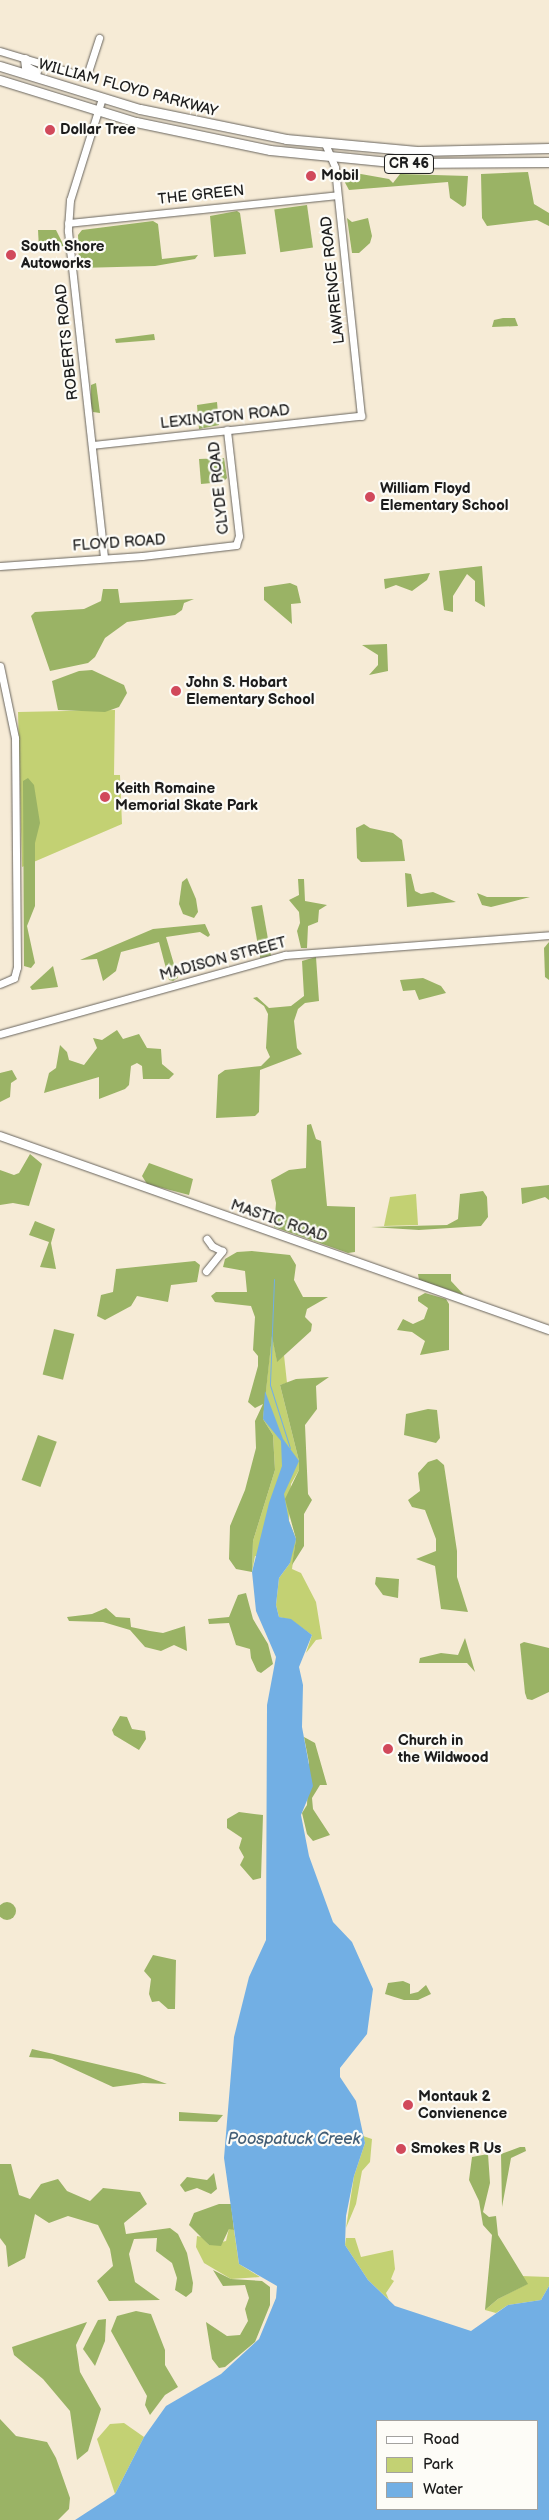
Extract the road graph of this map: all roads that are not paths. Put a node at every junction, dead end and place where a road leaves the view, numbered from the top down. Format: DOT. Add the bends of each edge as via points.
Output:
graph roads {
  1 [pos="99,38"];
  2 [pos="0,51"];
  3 [pos="25,59"];
  4 [pos="0,66"];
  5 [pos="0,71"];
  6 [pos="0,80"];
  7 [pos="67,87"];
  8 [pos="102,98"];
  9 [pos="96,110"];
  10 [pos="325,144"];
  11 [pos="549,148"];
  12 [pos="331,158"];
  13 [pos="549,162"];
  14 [pos="338,195"];
  15 [pos="68,223"];
  16 [pos="361,416"];
  17 [pos="227,430"];
  18 [pos="92,445"];
  19 [pos="238,542"];
  20 [pos="104,558"];
  21 [pos="0,566"];
  22 [pos="0,666"];
  23 [pos="549,935"];
  24 [pos="0,984"];
  25 [pos="0,1034"];
  26 [pos="0,1136"];
  27 [pos="207,1239"];
  28 [pos="206,1271"];
  29 [pos="549,1330"];
  1 -- 3 [label="street" via="88,72 83,76"];
  2 -- 3 [label="street"];
  3 -- 7 [label="highway" via="29,70 58,79"];
  4 -- 7 [label="highway, WILLIAM FLOYD PARKWAY / CR 46"];
  5 -- 7 [label="highway" via="58,88"];
  6 -- 9 [label="highway, WILLIAM FLOYD PARKWAY / CR 46"];
  7 -- 8 [label="highway, WILLIAM FLOYD PARKWAY / CR 46"];
  8 -- 9 [label="street, ROBERTS ROAD"];
  8 -- 10 [label="highway, WILLIAM FLOYD PARKWAY / CR 46" via="213,126"];
  9 -- 12 [label="highway, WILLIAM FLOYD PARKWAY / CR 46" via="210,139"];
  9 -- 15 [label="street, ROBERTS ROAD" via="70,200"];
  10 -- 11 [label="highway, WILLIAM FLOYD PARKWAY / CR 46" via="419,151"];
  10 -- 12 [label="street, LAWRENCE ROAD"];
  12 -- 13 [label="highway, WILLIAM FLOYD PARKWAY / CR 46" via="453,165"];
  12 -- 14 [label="street, LAWRENCE ROAD"];
  14 -- 15 [label="street, THE GREEN"];
  14 -- 16 [label="street, LAWRENCE ROAD"];
  15 -- 18 [label="street, ROBERTS ROAD"];
  16 -- 17 [label="street, LEXINGTON ROAD"];
  17 -- 18 [label="street, LEXINGTON ROAD"];
  17 -- 19 [label="street, CLYDE ROAD"];
  18 -- 20 [label="street, ROBERTS ROAD"];
  19 -- 20 [label="street, FLOYD ROAD" via="231,547"];
  20 -- 21 [label="street, FLOYD ROAD"];
  22 -- 24 [label="street" via="14,738 17,974"];
  23 -- 25 [label="street, MADISON STREET" via="285,955"];
  26 -- 29 [label="main road, MASTIC ROAD"];
  27 -- 28 [label="street" via="222,1251"];
}
